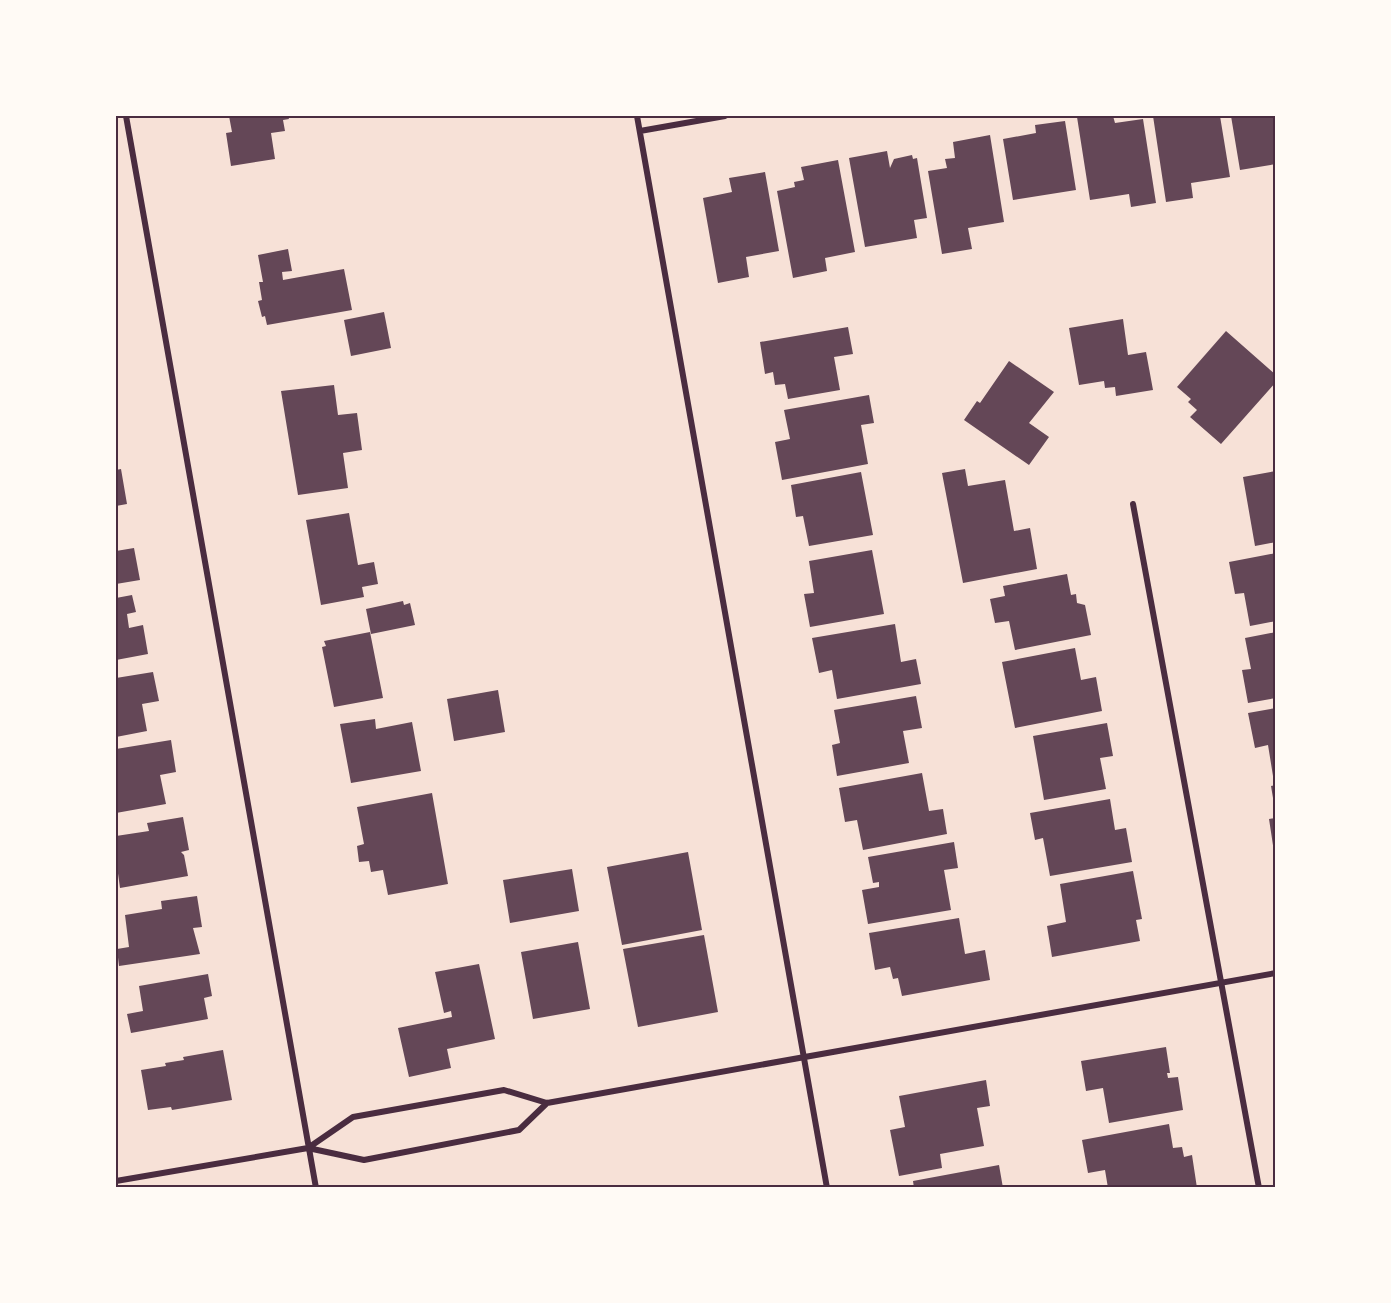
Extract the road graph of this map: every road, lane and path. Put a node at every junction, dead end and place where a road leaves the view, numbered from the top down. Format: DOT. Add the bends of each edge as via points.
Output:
graph roads {
  1 [pos="126,116"];
  2 [pos="637,116"];
  3 [pos="725,116"];
  4 [pos="640,131"];
  5 [pos="1133,504"];
  6 [pos="1275,973"];
  7 [pos="1222,983"];
  8 [pos="804,1057"];
  9 [pos="547,1102"];
  10 [pos="308,1148"];
  11 [pos="116,1181"];
  12 [pos="316,1188"];
  13 [pos="827,1188"];
  14 [pos="1259,1188"];
  1 -- 10 [label="street"];
  2 -- 4 [label="street"];
  3 -- 4 [label="street"];
  4 -- 8 [label="street"];
  5 -- 7 [label="street"];
  6 -- 7 [label="street"];
  7 -- 8 [label="street"];
  7 -- 14 [label="street"];
  8 -- 9 [label="street"];
  8 -- 13 [label="street"];
  9 -- 10 [label="street" via="504,1090 353,1117"];
  9 -- 10 [label="street" via="519,1131 364,1160"];
  10 -- 11 [label="street"];
  10 -- 12 [label="street"];
}
